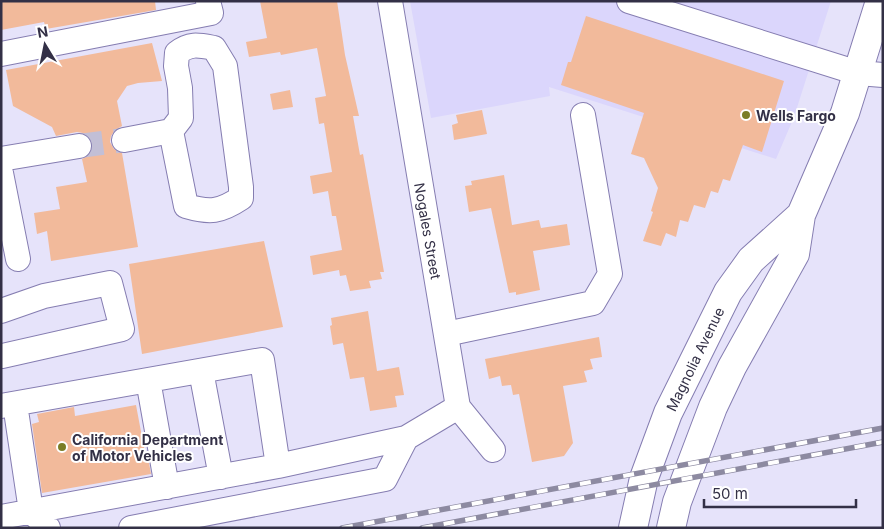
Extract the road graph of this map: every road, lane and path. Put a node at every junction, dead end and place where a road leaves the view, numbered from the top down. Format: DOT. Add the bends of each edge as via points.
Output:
graph roads {
  1 [pos="208,1"];
  2 [pos="390,1"];
  3 [pos="629,1"];
  4 [pos="880,1"];
  5 [pos="163,12"];
  6 [pos="1,54"];
  7 [pos="870,74"];
  8 [pos="583,116"];
  9 [pos="171,131"];
  10 [pos="124,140"];
  11 [pos="79,146"];
  12 [pos="1,159"];
  13 [pos="1,173"];
  14 [pos="801,215"];
  15 [pos="18,259"];
  16 [pos="1,311"];
  17 [pos="446,334"];
  18 [pos="2,356"];
  19 [pos="201,371"];
  20 [pos="142,381"];
  21 [pos="8,405"];
  22 [pos="458,407"];
  23 [pos="406,438"];
  24 [pos="493,450"];
  25 [pos="278,466"];
  26 [pos="221,477"];
  27 [pos="167,487"];
  28 [pos="31,511"];
  29 [pos="1,517"];
  30 [pos="48,528"];
  31 [pos="131,528"];
  32 [pos="633,528"];
  33 [pos="671,528"];
  1 -- 5 [label="street" via="210,14"];
  2 -- 17 [label="street, Nogales Street"];
  3 -- 7 [label="street"];
  4 -- 7 [label="main road, Magnolia Avenue"];
  5 -- 6 [label="street"];
  7 -- 14 [label="main road, Magnolia Avenue" via="845,113"];
  8 -- 17 [label="street" via="610,274 593,303"];
  9 -- 9 [label="street" via="181,118 177,53 186,46 214,48 225,66 241,198 228,207 204,212 186,206"];
  9 -- 10 [label="street"];
  11 -- 12 [label="street"];
  13 -- 15 [label="street"];
  14 -- 32 [label="main road, Magnolia Avenue" via="751,260 728,292 668,413 644,478"];
  14 -- 33 [label="main road, Magnolia Avenue" via="795,254 713,407 677,502"];
  16 -- 18 [label="street" via="44,296 110,283 122,329"];
  17 -- 22 [label="street, Nogales Street"];
  19 -- 20 [label="street"];
  19 -- 25 [label="street" via="262,360"];
  19 -- 26 [label="street"];
  20 -- 21 [label="street"];
  20 -- 27 [label="street"];
  21 -- 28 [label="street"];
  22 -- 23 [label="street"];
  22 -- 24 [label="street, Nogales Street"];
  23 -- 25 [label="street"];
  23 -- 31 [label="street" via="385,479"];
  25 -- 26 [label="street"];
  26 -- 27 [label="street"];
  27 -- 28 [label="street"];
  28 -- 29 [label="street"];
  28 -- 30 [label="street"];
}
